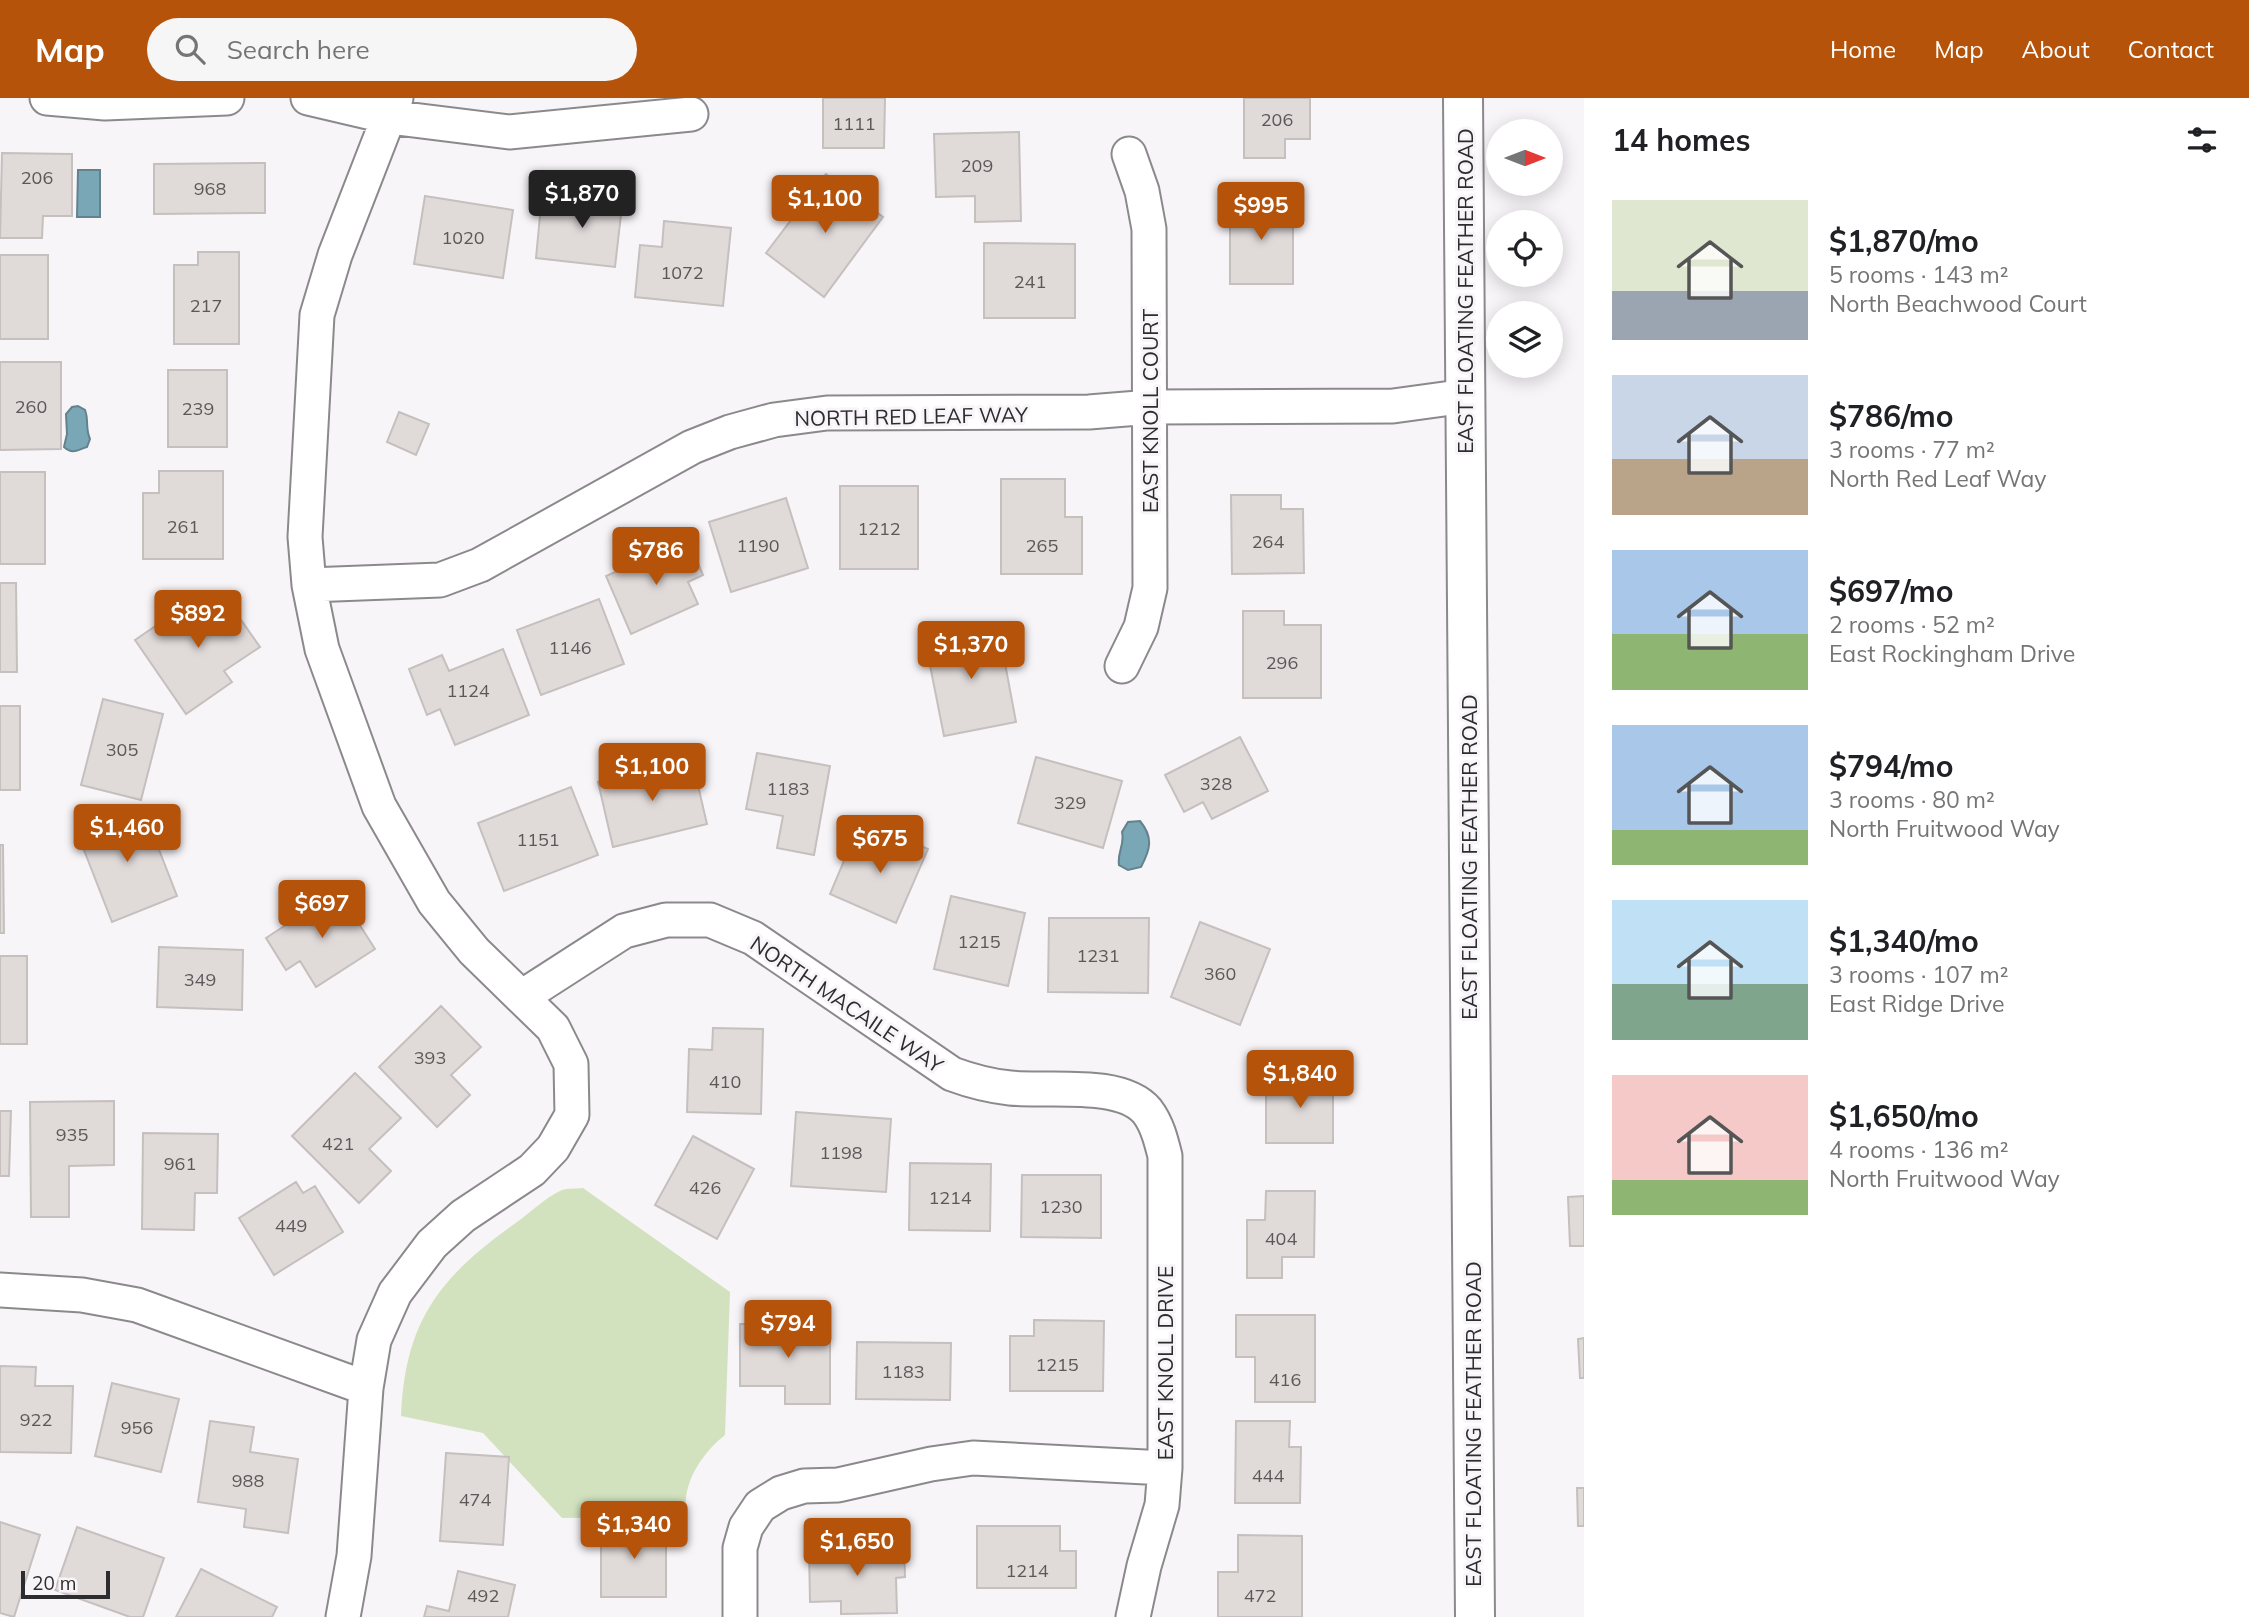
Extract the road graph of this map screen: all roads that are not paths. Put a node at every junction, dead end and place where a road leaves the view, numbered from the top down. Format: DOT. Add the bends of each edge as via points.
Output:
graph roads {
  1 [pos="47,98"];
  2 [pos="228,98"];
  3 [pos="308,98"];
  4 [pos="1463,98"];
  5 [pos="392,108"];
  6 [pos="691,114"];
  7 [pos="1129,154"];
  8 [pos="1466,396"];
  9 [pos="1151,407"];
  10 [pos="309,585"];
  11 [pos="1122,666"];
  12 [pos="523,996"];
  13 [pos="1146,1109"];
  14 [pos="0,1290"];
  15 [pos="366,1388"];
  16 [pos="1166,1468"];
  17 [pos="343,1617"];
  18 [pos="740,1617"];
  19 [pos="1133,1617"];
  20 [pos="1475,1617"];
  1 -- 2 [label="street" via="104,103"];
  3 -- 5 [label="street"];
  4 -- 8 [label="main road, EAST FLOATING FEATHER ROAD"];
  5 -- 6 [label="street" via="509,132"];
  5 -- 10 [label="street" via="335,254 317,315 305,537"];
  7 -- 9 [label="street, EAST KNOLL COURT" via="1149,229"];
  8 -- 9 [label="street, NORTH RED LEAF WAY" via="1393,406"];
  8 -- 20 [label="main road, EAST FLOATING FEATHER ROAD"];
  9 -- 10 [label="street, NORTH RED LEAF WAY" via="1089,412 827,413 774,420 692,447 480,565 440,580"];
  9 -- 11 [label="street, EAST KNOLL COURT" via="1150,588 1141,627"];
  10 -- 12 [label="street" via="321,649 379,806 435,902 474,951"];
  12 -- 13 [label="street, NORTH MACAILE WAY" via="624,931 666,920 710,920 754,938 951,1074 1011,1088 1103,1091 1125,1096"];
  12 -- 15 [label="street" via="553,1028 571,1063 572,1115 539,1163 443,1234 395,1293 374,1340"];
  13 -- 16 [label="street, EAST KNOLL DRIVE" via="1166,1156"];
  14 -- 15 [label="street" via="82,1295 137,1305"];
  15 -- 17 [label="street" via="354,1556"];
  16 -- 18 [label="street" via="973,1458 781,1493 760,1506 746,1527 740,1548"];
  16 -- 19 [label="street, EAST KNOLL DRIVE"];
}
